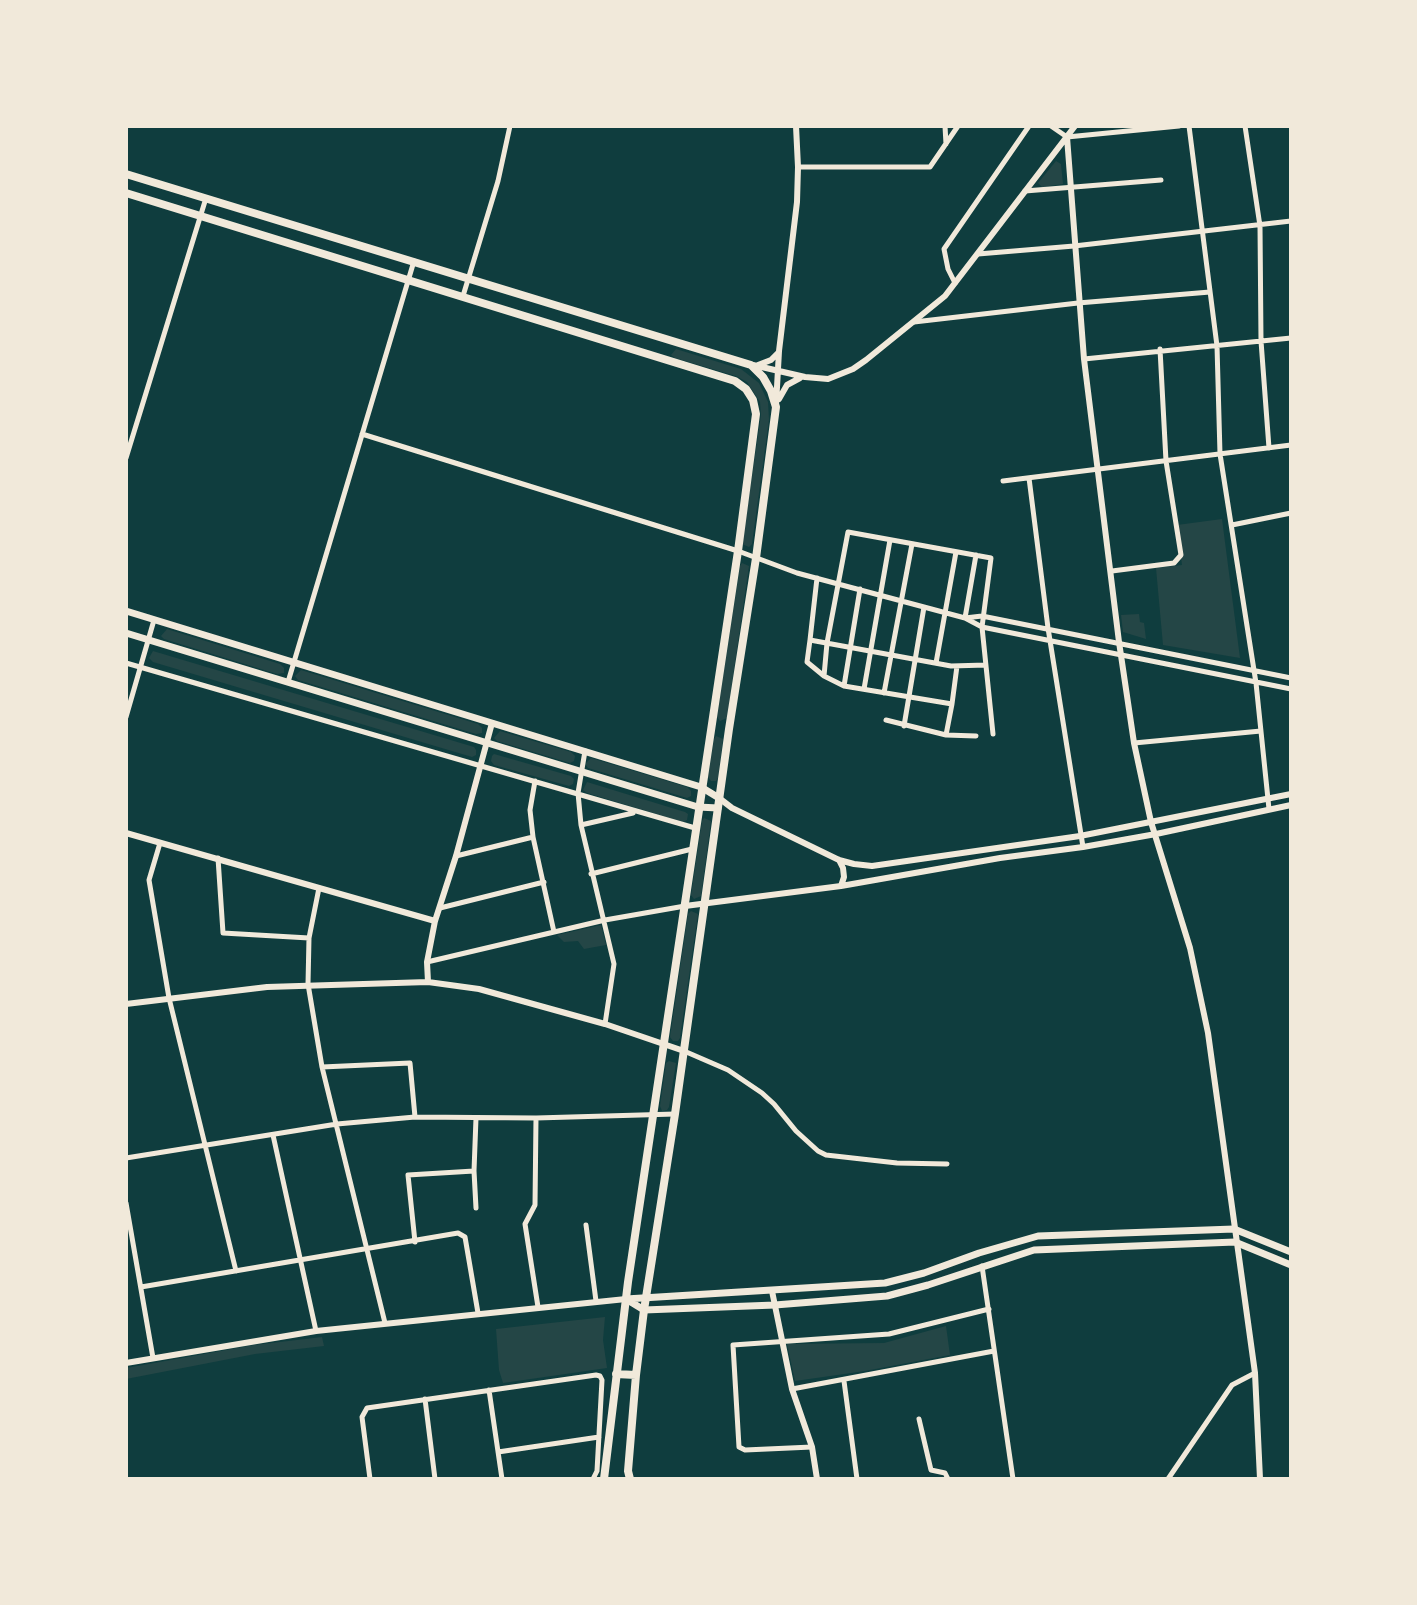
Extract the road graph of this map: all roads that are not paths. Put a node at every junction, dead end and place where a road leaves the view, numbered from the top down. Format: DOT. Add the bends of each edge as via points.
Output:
graph roads {
  1 [pos="510,126"];
  2 [pos="796,126"];
  3 [pos="945,126"];
  4 [pos="958,126"];
  5 [pos="1029,126"];
  6 [pos="1051,126"];
  7 [pos="1075,126"];
  8 [pos="1180,126"];
  9 [pos="1189,126"];
  10 [pos="1245,126"];
  11 [pos="1067,137"];
  12 [pos="946,144"];
  13 [pos="798,167"];
  14 [pos="126,174"];
  15 [pos="1161,180"];
  16 [pos="1069,189"];
  17 [pos="1025,191"];
  18 [pos="126,193"];
  19 [pos="206,198"];
  20 [pos="199,215"];
  21 [pos="1291,220"];
  22 [pos="1260,226"];
  23 [pos="1203,232"];
  24 [pos="1074,246"];
  25 [pos="978,254"];
  26 [pos="414,261"];
  27 [pos="468,278"];
  28 [pos="408,279"];
  29 [pos="955,283"];
  30 [pos="1210,292"];
  31 [pos="463,296"];
  32 [pos="1078,303"];
  33 [pos="914,322"];
  34 [pos="1291,338"];
  35 [pos="1261,341"];
  36 [pos="672,342"];
  37 [pos="1217,346"];
  38 [pos="1160,349"];
  39 [pos="779,351"];
  40 [pos="667,359"];
  41 [pos="1084,359"];
  42 [pos="751,365"];
  43 [pos="778,372"];
  44 [pos="805,377"];
  45 [pos="776,407"];
  46 [pos="362,435"];
  47 [pos="1291,445"];
  48 [pos="1269,448"];
  49 [pos="1220,454"];
  50 [pos="126,458"];
  51 [pos="1166,461"];
  52 [pos="1096,470"];
  53 [pos="1028,478"];
  54 [pos="1003,481"];
  55 [pos="1291,513"];
  56 [pos="1233,525"];
  57 [pos="891,540"];
  58 [pos="912,544"];
  59 [pos="738,551"];
  60 [pos="956,552"];
  61 [pos="976,555"];
  62 [pos="757,558"];
  63 [pos="1112,571"];
  64 [pos="817,578"];
  65 [pos="839,583"];
  66 [pos="860,589"];
  67 [pos="881,595"];
  68 [pos="903,601"];
  69 [pos="924,607"];
  70 [pos="126,611"];
  71 [pos="945,612"];
  72 [pos="982,615"];
  73 [pos="965,618"];
  74 [pos="154,620"];
  75 [pos="982,627"];
  76 [pos="1048,628"];
  77 [pos="126,633"];
  78 [pos="149,640"];
  79 [pos="810,640"];
  80 [pos="1050,641"];
  81 [pos="1119,642"];
  82 [pos="827,643"];
  83 [pos="849,647"];
  84 [pos="871,651"];
  85 [pos="892,655"];
  86 [pos="1122,656"];
  87 [pos="914,659"];
  88 [pos="294,662"];
  89 [pos="126,663"];
  90 [pos="936,663"];
  91 [pos="986,665"];
  92 [pos="957,666"];
  93 [pos="141,668"];
  94 [pos="1255,671"];
  95 [pos="824,676"];
  96 [pos="1291,678"];
  97 [pos="288,682"];
  98 [pos="1256,682"];
  99 [pos="844,686"];
  100 [pos="864,689"];
  101 [pos="1291,689"];
  102 [pos="884,693"];
  103 [pos="908,697"];
  104 [pos="951,704"];
  105 [pos="126,718"];
  106 [pos="887,720"];
  107 [pos="492,723"];
  108 [pos="712,725"];
  109 [pos="904,726"];
  110 [pos="729,729"];
  111 [pos="1261,731"];
  112 [pos="993,734"];
  113 [pos="946,735"];
  114 [pos="976,736"];
  115 [pos="487,742"];
  116 [pos="1134,743"];
  117 [pos="585,751"];
  118 [pos="480,765"];
  119 [pos="580,771"];
  120 [pos="535,781"];
  121 [pos="701,787"];
  122 [pos="578,793"];
  123 [pos="1291,794"];
  124 [pos="719,798"];
  125 [pos="1267,799"];
  126 [pos="1291,805"];
  127 [pos="698,807"];
  128 [pos="718,808"];
  129 [pos="1269,809"];
  130 [pos="635,812"];
  131 [pos="1152,822"];
  132 [pos="581,825"];
  133 [pos="695,828"];
  134 [pos="126,833"];
  135 [pos="1156,834"];
  136 [pos="1080,835"];
  137 [pos="533,838"];
  138 [pos="160,843"];
  139 [pos="1083,847"];
  140 [pos="692,849"];
  141 [pos="456,856"];
  142 [pos="218,858"];
  143 [pos="839,860"];
  144 [pos="591,874"];
  145 [pos="544,882"];
  146 [pos="841,886"];
  147 [pos="319,888"];
  148 [pos="705,903"];
  149 [pos="685,906"];
  150 [pos="440,908"];
  151 [pos="605,920"];
  152 [pos="435,921"];
  153 [pos="554,932"];
  154 [pos="309,938"];
  155 [pos="428,962"];
  156 [pos="428,982"];
  157 [pos="308,985"];
  158 [pos="169,998"];
  159 [pos="126,1004"];
  160 [pos="605,1024"];
  161 [pos="666,1044"];
  162 [pos="684,1051"];
  163 [pos="322,1067"];
  164 [pos="675,1114"];
  165 [pos="654,1116"];
  166 [pos="415,1117"];
  167 [pos="476,1118"];
  168 [pos="536,1118"];
  169 [pos="337,1124"];
  170 [pos="272,1135"];
  171 [pos="204,1145"];
  172 [pos="126,1158"];
  173 [pos="947,1164"];
  174 [pos="474,1171"];
  175 [pos="126,1203"];
  176 [pos="476,1208"];
  177 [pos="586,1225"];
  178 [pos="1234,1229"];
  179 [pos="415,1242"];
  180 [pos="1235,1242"];
  181 [pos="1012,1243"];
  182 [pos="368,1249"];
  183 [pos="1291,1252"];
  184 [pos="1016,1255"];
  185 [pos="302,1260"];
  186 [pos="1291,1265"];
  187 [pos="982,1266"];
  188 [pos="236,1271"];
  189 [pos="141,1287"];
  190 [pos="772,1291"];
  191 [pos="648,1296"];
  192 [pos="626,1299"];
  193 [pos="596,1301"];
  194 [pos="775,1305"];
  195 [pos="538,1307"];
  196 [pos="989,1309"];
  197 [pos="644,1310"];
  198 [pos="478,1313"];
  199 [pos="385,1323"];
  200 [pos="316,1331"];
  201 [pos="782,1341"];
  202 [pos="994,1351"];
  203 [pos="153,1358"];
  204 [pos="126,1363"];
  205 [pos="1255,1373"];
  206 [pos="616,1374"];
  207 [pos="636,1375"];
  208 [pos="844,1381"];
  209 [pos="792,1389"];
  210 [pos="489,1390"];
  211 [pos="425,1399"];
  212 [pos="919,1419"];
  213 [pos="599,1437"];
  214 [pos="812,1447"];
  215 [pos="498,1452"];
  216 [pos="370,1479"];
  217 [pos="435,1479"];
  218 [pos="502,1479"];
  219 [pos="593,1479"];
  220 [pos="604,1479"];
  221 [pos="630,1479"];
  222 [pos="817,1479"];
  223 [pos="857,1479"];
  224 [pos="948,1479"];
  225 [pos="1013,1479"];
  226 [pos="1168,1479"];
  227 [pos="1260,1479"];
  1 -- 27 [label="street"];
  2 -- 13 [label="street"];
  3 -- 12 [label="street"];
  4 -- 12 [label="street"];
  5 -- 29 [label="street" via="944,248"];
  6 -- 11 [label="street"];
  7 -- 11 [label="street"];
  8 -- 11 [label="street"];
  9 -- 23 [label="street"];
  10 -- 22 [label="street"];
  11 -- 16 [label="street"];
  11 -- 17 [label="street"];
  12 -- 13 [label="street" via="930,167"];
  13 -- 39 [label="street"];
  14 -- 19 [label="highway"];
  15 -- 16 [label="street"];
  16 -- 17 [label="street"];
  16 -- 24 [label="street"];
  17 -- 25 [label="street"];
  18 -- 20 [label="highway"];
  19 -- 20 [label="street"];
  19 -- 26 [label="highway"];
  20 -- 28 [label="highway"];
  20 -- 50 [label="street"];
  21 -- 22 [label="street"];
  22 -- 23 [label="street"];
  22 -- 35 [label="street"];
  23 -- 24 [label="street"];
  23 -- 30 [label="street"];
  24 -- 25 [label="street"];
  24 -- 32 [label="street"];
  25 -- 29 [label="street"];
  26 -- 27 [label="highway"];
  26 -- 28 [label="street"];
  27 -- 31 [label="street"];
  27 -- 36 [label="highway"];
  28 -- 31 [label="highway"];
  28 -- 46 [label="street"];
  29 -- 33 [label="street"];
  30 -- 32 [label="street"];
  30 -- 37 [label="street"];
  31 -- 40 [label="highway"];
  32 -- 33 [label="street"];
  32 -- 41 [label="street"];
  33 -- 44 [label="street" via="839,376"];
  34 -- 35 [label="street"];
  35 -- 37 [label="street"];
  35 -- 48 [label="street"];
  36 -- 40 [label="highway"];
  36 -- 42 [label="highway"];
  37 -- 38 [label="street"];
  37 -- 49 [label="street"];
  38 -- 41 [label="street"];
  38 -- 51 [label="street"];
  39 -- 42 [label="street" via="766,363"];
  39 -- 43 [label="street"];
  40 -- 59 [label="highway" via="735,381 753,400 756,414"];
  41 -- 52 [label="street"];
  42 -- 43 [label="street"];
  42 -- 45 [label="highway" via="768,384"];
  43 -- 44 [label="street"];
  43 -- 45 [label="street"];
  44 -- 45 [label="street" via="782,390"];
  45 -- 62 [label="highway"];
  46 -- 59 [label="street"];
  46 -- 88 [label="street"];
  47 -- 48 [label="street"];
  48 -- 49 [label="street"];
  49 -- 51 [label="street"];
  49 -- 56 [label="street"];
  51 -- 52 [label="street"];
  51 -- 63 [label="street" via="1179,559"];
  52 -- 53 [label="street"];
  52 -- 63 [label="street"];
  53 -- 54 [label="street"];
  53 -- 76 [label="street"];
  55 -- 56 [label="street"];
  56 -- 94 [label="street"];
  57 -- 58 [label="street"];
  57 -- 65 [label="street" via="848,533"];
  57 -- 67 [label="street"];
  58 -- 60 [label="street"];
  58 -- 68 [label="street"];
  59 -- 62 [label="street"];
  59 -- 108 [label="highway"];
  60 -- 61 [label="street"];
  60 -- 71 [label="street"];
  61 -- 72 [label="street" via="989,556 992,561"];
  61 -- 73 [label="street"];
  62 -- 64 [label="street"];
  62 -- 110 [label="highway"];
  63 -- 81 [label="street"];
  64 -- 65 [label="street"];
  64 -- 79 [label="street"];
  65 -- 66 [label="street"];
  65 -- 82 [label="street"];
  66 -- 67 [label="street"];
  66 -- 83 [label="street"];
  67 -- 68 [label="street"];
  67 -- 84 [label="street"];
  68 -- 69 [label="street"];
  68 -- 85 [label="street"];
  69 -- 71 [label="street"];
  69 -- 87 [label="street"];
  70 -- 74 [label="main road"];
  71 -- 73 [label="street"];
  71 -- 90 [label="street"];
  72 -- 73 [label="street"];
  72 -- 75 [label="street"];
  72 -- 76 [label="street"];
  73 -- 75 [label="street"];
  74 -- 78 [label="street"];
  74 -- 88 [label="main road"];
  75 -- 80 [label="street"];
  75 -- 91 [label="street"];
  76 -- 80 [label="street"];
  76 -- 81 [label="street"];
  77 -- 78 [label="main road"];
  78 -- 93 [label="street"];
  78 -- 97 [label="main road"];
  79 -- 82 [label="street"];
  79 -- 95 [label="street" via="807,663"];
  80 -- 86 [label="street"];
  80 -- 136 [label="street"];
  81 -- 86 [label="street"];
  81 -- 94 [label="street"];
  82 -- 83 [label="street"];
  82 -- 95 [label="street"];
  83 -- 84 [label="street"];
  83 -- 99 [label="street"];
  84 -- 85 [label="street"];
  84 -- 100 [label="street"];
  85 -- 87 [label="street"];
  85 -- 102 [label="street"];
  86 -- 98 [label="street"];
  86 -- 116 [label="street"];
  87 -- 90 [label="street"];
  87 -- 103 [label="street"];
  88 -- 97 [label="street"];
  88 -- 107 [label="main road"];
  89 -- 93 [label="street"];
  90 -- 92 [label="street"];
  91 -- 92 [label="street"];
  91 -- 112 [label="street"];
  92 -- 104 [label="street"];
  93 -- 105 [label="street"];
  93 -- 118 [label="street"];
  94 -- 96 [label="street"];
  94 -- 98 [label="street"];
  95 -- 99 [label="street"];
  97 -- 115 [label="main road"];
  98 -- 101 [label="street"];
  98 -- 111 [label="street"];
  99 -- 100 [label="street"];
  100 -- 102 [label="street"];
  102 -- 103 [label="street"];
  103 -- 104 [label="street"];
  103 -- 109 [label="street"];
  104 -- 113 [label="street"];
  106 -- 109 [label="street"];
  107 -- 115 [label="street"];
  107 -- 117 [label="main road"];
  108 -- 110 [label="highway"];
  108 -- 121 [label="highway"];
  109 -- 113 [label="street"];
  110 -- 124 [label="highway"];
  111 -- 116 [label="street"];
  111 -- 125 [label="street"];
  113 -- 114 [label="street"];
  115 -- 118 [label="street"];
  115 -- 119 [label="main road"];
  116 -- 131 [label="street"];
  117 -- 119 [label="street"];
  117 -- 121 [label="main road"];
  118 -- 120 [label="street"];
  118 -- 141 [label="street"];
  119 -- 122 [label="street"];
  119 -- 127 [label="main road"];
  120 -- 122 [label="street"];
  120 -- 137 [label="street" via="530,810"];
  121 -- 124 [label="main road"];
  121 -- 127 [label="highway"];
  122 -- 130 [label="street"];
  122 -- 132 [label="street"];
  123 -- 125 [label="street"];
  124 -- 128 [label="highway"];
  124 -- 143 [label="street"];
  125 -- 129 [label="street"];
  125 -- 131 [label="street"];
  126 -- 129 [label="street"];
  127 -- 128 [label="main road"];
  127 -- 133 [label="highway"];
  128 -- 148 [label="highway"];
  129 -- 135 [label="street"];
  130 -- 132 [label="street"];
  130 -- 133 [label="street"];
  131 -- 135 [label="street"];
  131 -- 136 [label="street"];
  132 -- 144 [label="street"];
  133 -- 140 [label="highway"];
  134 -- 138 [label="street"];
  135 -- 139 [label="street"];
  135 -- 178 [label="street" via="1190,948 1208,1033"];
  136 -- 139 [label="street"];
  136 -- 143 [label="street" via="888,864"];
  137 -- 141 [label="street"];
  137 -- 145 [label="street"];
  138 -- 142 [label="street"];
  138 -- 158 [label="street" via="149,880"];
  139 -- 146 [label="street"];
  140 -- 144 [label="street"];
  140 -- 149 [label="highway"];
  141 -- 150 [label="street"];
  142 -- 147 [label="street"];
  142 -- 154 [label="street" via="223,933"];
  143 -- 146 [label="street" via="844,877"];
  144 -- 151 [label="street"];
  145 -- 150 [label="street"];
  145 -- 153 [label="street"];
  146 -- 148 [label="street"];
  147 -- 152 [label="street"];
  147 -- 154 [label="street"];
  148 -- 149 [label="street"];
  148 -- 162 [label="highway"];
  149 -- 151 [label="street"];
  149 -- 161 [label="highway"];
  150 -- 152 [label="street"];
  151 -- 153 [label="street"];
  151 -- 160 [label="street" via="614,964"];
  152 -- 155 [label="street"];
  153 -- 155 [label="street"];
  154 -- 157 [label="street"];
  155 -- 156 [label="street"];
  156 -- 157 [label="street"];
  156 -- 160 [label="street" via="479,989"];
  157 -- 158 [label="street"];
  157 -- 163 [label="street"];
  158 -- 159 [label="street"];
  158 -- 171 [label="street"];
  160 -- 161 [label="street"];
  161 -- 162 [label="street"];
  161 -- 165 [label="highway"];
  162 -- 164 [label="highway"];
  162 -- 173 [label="street" via="728,1070 762,1093 796,1131 826,1155"];
  163 -- 166 [label="street" via="410,1063"];
  163 -- 169 [label="street"];
  164 -- 165 [label="street"];
  164 -- 191 [label="highway"];
  165 -- 168 [label="street"];
  165 -- 192 [label="highway"];
  166 -- 167 [label="street"];
  166 -- 169 [label="street"];
  167 -- 168 [label="street"];
  167 -- 174 [label="street"];
  168 -- 195 [label="street" via="536,1205 525,1224"];
  169 -- 170 [label="street"];
  169 -- 182 [label="street"];
  170 -- 171 [label="street"];
  170 -- 185 [label="street"];
  171 -- 172 [label="street"];
  171 -- 188 [label="street"];
  174 -- 176 [label="street"];
  174 -- 179 [label="street" via="408,1175"];
  175 -- 189 [label="street"];
  177 -- 193 [label="street"];
  178 -- 180 [label="street"];
  178 -- 181 [label="main road" via="1038,1236"];
  178 -- 183 [label="main road"];
  179 -- 182 [label="street"];
  179 -- 198 [label="street" via="462,1234"];
  180 -- 184 [label="main road" via="1034,1250"];
  180 -- 186 [label="main road"];
  180 -- 205 [label="street"];
  181 -- 184 [label="main road"];
  181 -- 190 [label="main road" via="885,1283"];
  182 -- 185 [label="street"];
  182 -- 199 [label="street"];
  184 -- 187 [label="main road"];
  185 -- 188 [label="street"];
  185 -- 200 [label="street"];
  187 -- 194 [label="main road" via="887,1296"];
  187 -- 196 [label="street"];
  188 -- 189 [label="street"];
  189 -- 203 [label="street"];
  190 -- 191 [label="main road"];
  190 -- 194 [label="street"];
  191 -- 192 [label="main road"];
  191 -- 197 [label="highway"];
  192 -- 193 [label="street"];
  192 -- 197 [label="main road"];
  192 -- 206 [label="highway"];
  193 -- 195 [label="street"];
  194 -- 197 [label="main road"];
  194 -- 201 [label="street"];
  195 -- 198 [label="street"];
  196 -- 201 [label="street" via="889,1334"];
  196 -- 202 [label="street"];
  197 -- 207 [label="highway"];
  198 -- 199 [label="street"];
  199 -- 200 [label="street"];
  200 -- 203 [label="street"];
  201 -- 209 [label="street"];
  201 -- 214 [label="street" via="733,1345 739,1447"];
  202 -- 208 [label="street"];
  202 -- 225 [label="street"];
  203 -- 204 [label="street"];
  205 -- 226 [label="street" via="1233,1385"];
  205 -- 227 [label="street"];
  206 -- 207 [label="highway"];
  206 -- 220 [label="highway"];
  207 -- 221 [label="highway"];
  208 -- 209 [label="street"];
  208 -- 223 [label="street"];
  209 -- 214 [label="street"];
  210 -- 211 [label="street"];
  210 -- 213 [label="street" via="600,1376"];
  210 -- 215 [label="street"];
  211 -- 216 [label="street" via="367,1408 362,1417"];
  211 -- 217 [label="street"];
  212 -- 224 [label="street" via="931,1470 946,1473"];
  213 -- 215 [label="street"];
  213 -- 219 [label="street"];
  214 -- 222 [label="street"];
  215 -- 218 [label="street"];
}
